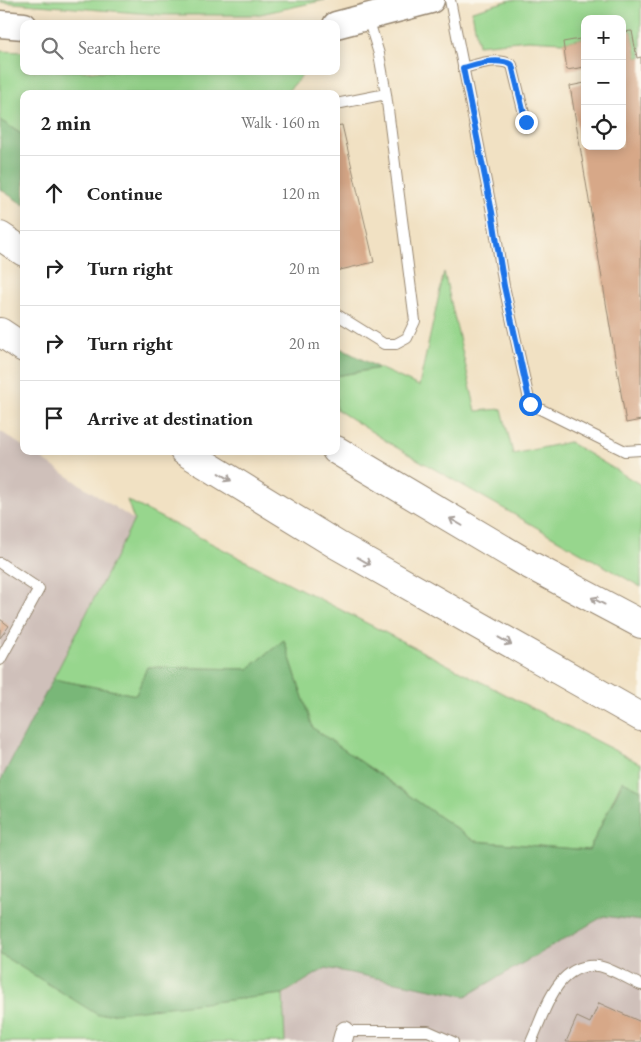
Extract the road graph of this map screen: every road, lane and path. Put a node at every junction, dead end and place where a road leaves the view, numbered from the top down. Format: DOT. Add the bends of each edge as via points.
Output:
graph roads {
  1 [pos="431,0"];
  2 [pos="450,0"];
  3 [pos="368,17"];
  4 [pos="0,24"];
  5 [pos="340,24"];
  6 [pos="20,26"];
  7 [pos="463,68"];
  8 [pos="386,94"];
  9 [pos="340,103"];
  10 [pos="526,122"];
  11 [pos="0,236"];
  12 [pos="20,249"];
  13 [pos="340,316"];
  14 [pos="0,332"];
  15 [pos="20,345"];
  16 [pos="641,450"];
  17 [pos="340,452"];
  18 [pos="191,455"];
  19 [pos="0,563"];
  20 [pos="641,624"];
  21 [pos="0,660"];
  22 [pos="641,717"];
  23 [pos="641,984"];
  24 [pos="344,1036"];
  25 [pos="453,1042"];
  26 [pos="531,1042"];
  1 -- 3 [label="main road"];
  2 -- 7 [label="lane"];
  3 -- 5 [label="main road"];
  3 -- 8 [label="lane"];
  4 -- 6 [label="main road"];
  7 -- 10 [label="lane" via="494,61 512,65"];
  7 -- 16 [label="lane" via="530,404 625,451"];
  8 -- 9 [label="lane"];
  8 -- 13 [label="lane" via="414,320 407,338 396,344 384,344"];
  11 -- 12 [label="highway"];
  14 -- 15 [label="highway"];
  20 -- 17 [label="highway, one-way" via="528,564"];
  18 -- 22 [label="highway, one-way" via="337,545"];
  19 -- 21 [label="lane" via="39,590"];
  23 -- 26 [label="lane" via="599,966 569,972 558,983"];
  24 -- 25 [label="lane" via="428,1031"];
}
